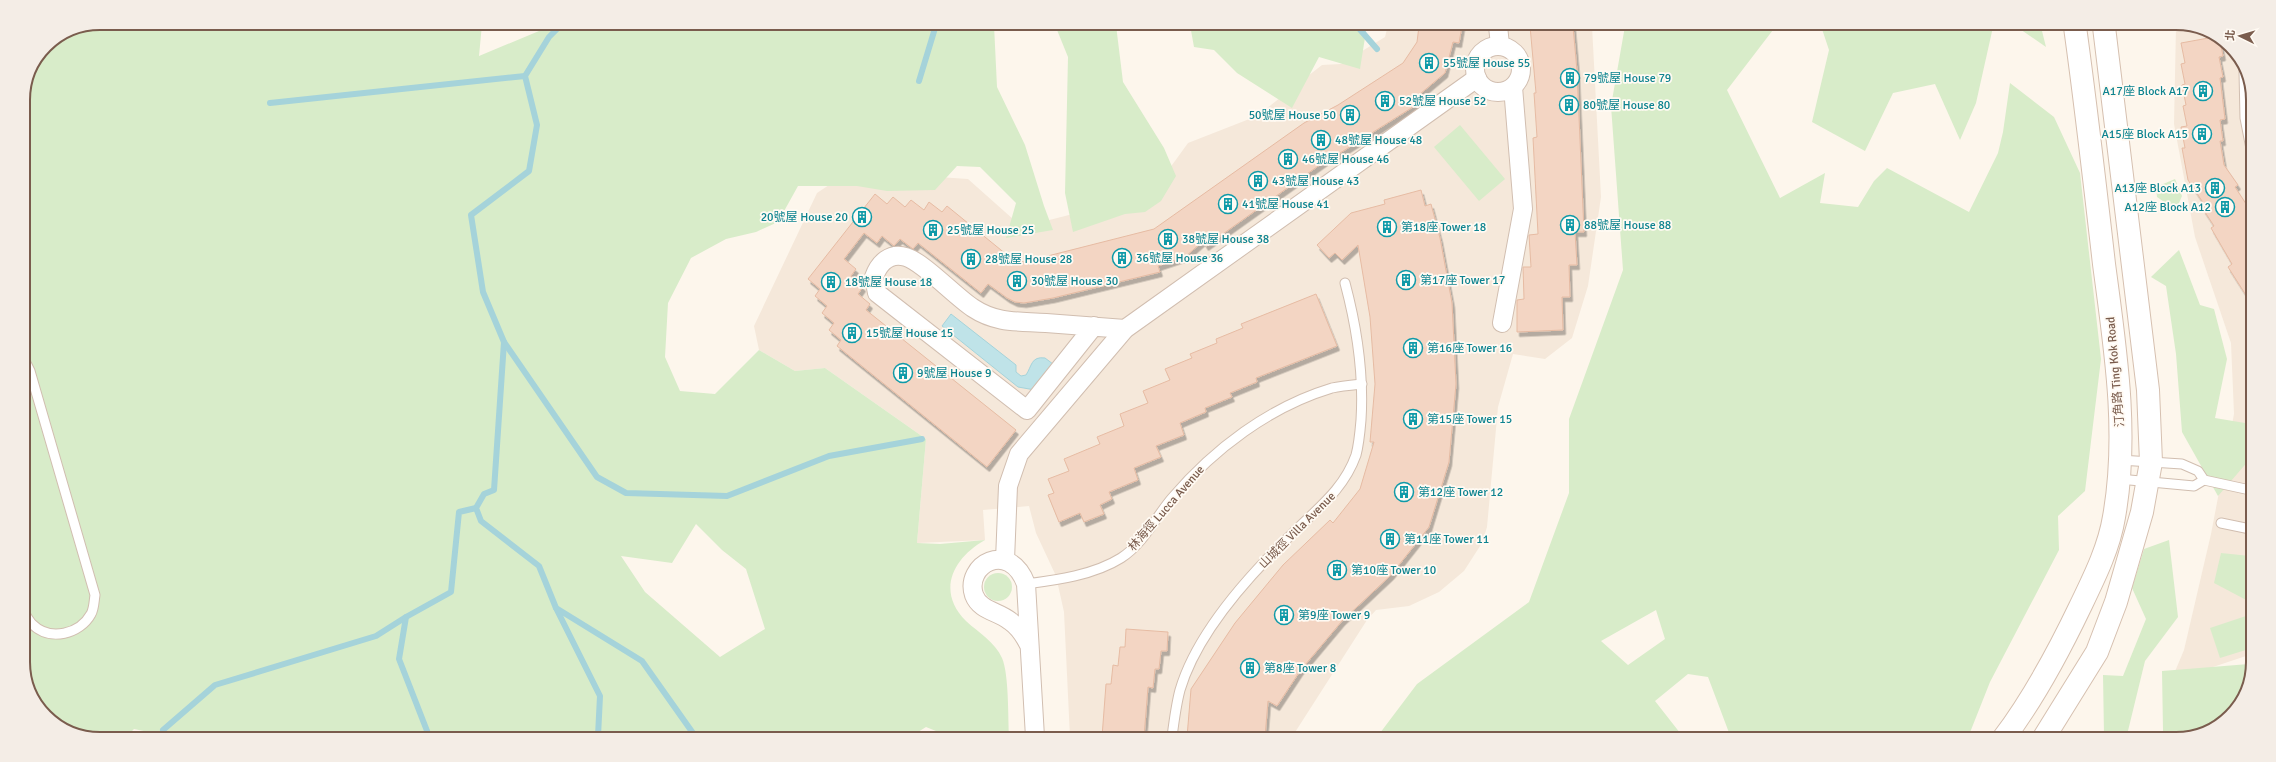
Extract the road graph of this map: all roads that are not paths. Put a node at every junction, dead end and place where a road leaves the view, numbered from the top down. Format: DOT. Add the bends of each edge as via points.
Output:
graph roads {
  1 [pos="1498,30"];
  2 [pos="2075,30"];
  3 [pos="2104,30"];
  4 [pos="1500,45"];
  5 [pos="1477,78"];
  6 [pos="2244,85"];
  7 [pos="1513,87"];
  8 [pos="2246,123"];
  9 [pos="1345,283"];
  10 [pos="1502,324"];
  11 [pos="1094,326"];
  12 [pos="1125,329"];
  13 [pos="30,371"];
  14 [pos="1362,384"];
  15 [pos="2119,469"];
  16 [pos="2150,472"];
  17 [pos="2204,480"];
  18 [pos="2246,489"];
  19 [pos="2221,523"];
  20 [pos="2246,528"];
  21 [pos="1005,560"];
  22 [pos="1026,584"];
  23 [pos="30,622"];
  24 [pos="1029,645"];
  25 [pos="1035,732"];
  26 [pos="1173,732"];
  27 [pos="2008,732"];
  28 [pos="2047,732"];
  1 -- 4 [label="street"];
  2 -- 15 [label="main road, 汀角路 Ting Kok Road" via="2121,412"];
  3 -- 16 [label="main road" via="2148,390"];
  4 -- 5 [label="street" via="1484,50 1479,55 1476,62"];
  4 -- 7 [label="street" via="1507,47 1519,58 1521,73"];
  5 -- 7 [label="street" via="1486,89 1493,92"];
  5 -- 12 [label="street"];
  6 -- 8 [label="lane"];
  7 -- 10 [label="street" via="1523,209"];
  9 -- 14 [label="lane, 山城徑 Villa Avenue" via="1359,344"];
  11 -- 11 [label="street" via="1018,323 987,316 906,257 898,256 886,260 877,269 874,277 877,293 1027,410"];
  11 -- 12 [label="street"];
  12 -- 21 [label="street" via="1019,454 1008,486"];
  13 -- 23 [label="lane" via="95,595 92,613 81,627 65,634 48,633"];
  14 -- 22 [label="lane, 林海徑 Lucca Avenue" via="1333,388 1308,397 1281,409 1232,440 1190,478 1171,499 1145,536 1122,557 1108,565 1082,573"];
  14 -- 26 [label="lane, 山城徑 Villa Avenue" via="1359,440 1350,469 1333,496 1294,531 1245,584 1202,643 1181,689"];
  15 -- 16 [label="lane"];
  15 -- 16 [label="lane"];
  15 -- 27 [label="main road, 汀角路 Ting Kok Road" via="2114,518 2100,566 2050,667"];
  16 -- 17 [label="lane" via="2194,486"];
  16 -- 17 [label="lane" via="2182,464 2198,471"];
  16 -- 28 [label="main road" via="2142,512 2116,602 2097,652"];
  17 -- 18 [label="lane"];
  19 -- 20 [label="lane"];
  21 -- 22 [label="street" via="1017,566"];
  21 -- 24 [label="street" via="983,565 974,578 974,594 983,607 1018,627"];
  22 -- 24 [label="street"];
  24 -- 25 [label="street"];
}
